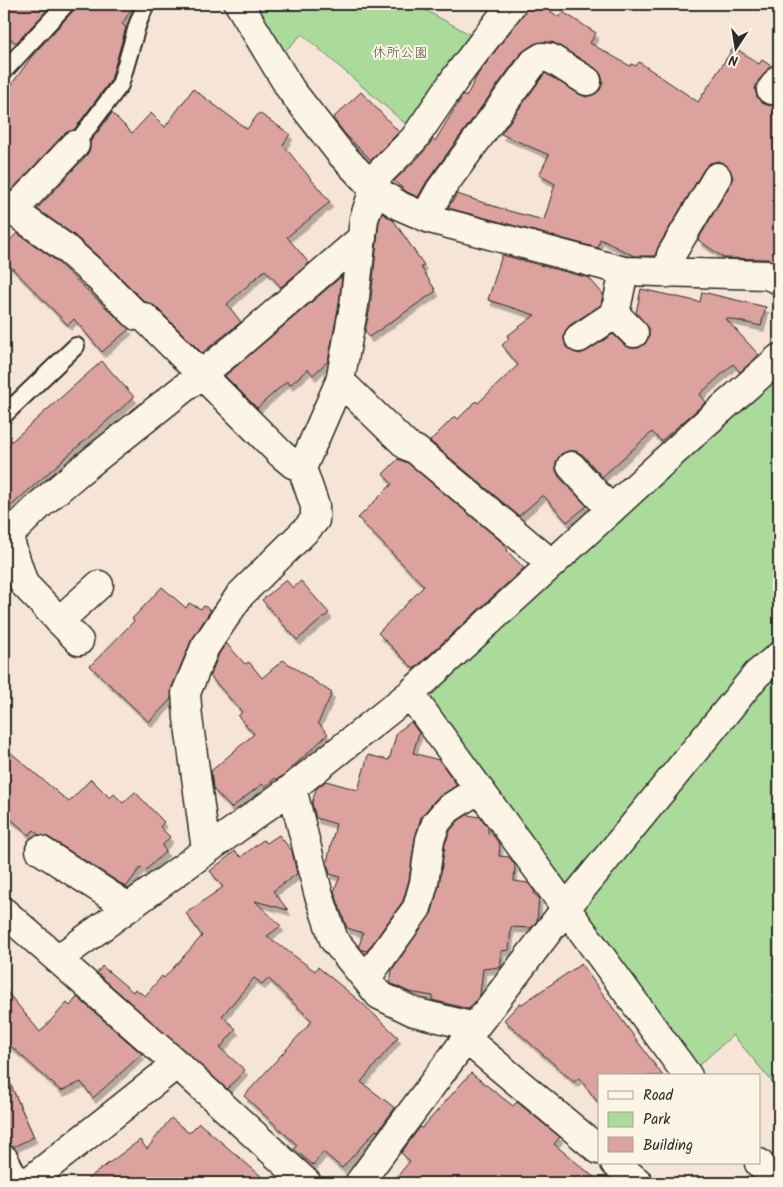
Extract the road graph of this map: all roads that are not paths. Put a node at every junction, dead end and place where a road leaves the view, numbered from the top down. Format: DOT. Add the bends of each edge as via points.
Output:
graph roads {
  1 [pos="66,4"];
  2 [pos="146,4"];
  3 [pos="239,4"];
  4 [pos="512,4"];
  5 [pos="4,70"];
  6 [pos="587,81"];
  7 [pos="75,144"];
  8 [pos="717,177"];
  9 [pos="372,186"];
  10 [pos="9,210"];
  11 [pos="425,217"];
  12 [pos="362,238"];
  13 [pos="624,271"];
  14 [pos="668,273"];
  15 [pos="779,280"];
  16 [pos="615,314"];
  17 [pos="634,333"];
  18 [pos="579,338"];
  19 [pos="76,346"];
  20 [pos="779,358"];
  21 [pos="202,374"];
  22 [pos="340,381"];
  23 [pos="4,415"];
  24 [pos="570,466"];
  25 [pos="302,468"];
  26 [pos="611,510"];
  27 [pos="5,535"];
  28 [pos="552,564"];
  29 [pos="99,585"];
  30 [pos="59,621"];
  31 [pos="78,641"];
  32 [pos="779,656"];
  33 [pos="410,694"];
  34 [pos="292,788"];
  35 [pos="479,789"];
  36 [pos="40,850"];
  37 [pos="206,850"];
  38 [pos="128,907"];
  39 [pos="566,908"];
  40 [pos="4,912"];
  41 [pos="58,959"];
  42 [pos="366,979"];
  43 [pos="470,1033"];
  44 [pos="177,1064"];
  45 [pos="687,1074"];
  46 [pos="598,1149"];
  47 [pos="4,1158"];
  48 [pos="616,1164"];
  49 [pos="760,1164"];
  50 [pos="16,1183"];
  51 [pos="27,1183"];
  52 [pos="307,1183"];
  53 [pos="359,1183"];
  54 [pos="639,1183"];
  55 [pos="776,1183"];
  1 -- 5 [label="lane"];
  2 -- 7 [label="lane" via="120,85"];
  3 -- 9 [label="street" via="291,90 340,153"];
  4 -- 9 [label="street" via="414,139"];
  6 -- 11 [label="street" via="550,58 534,62 440,190"];
  7 -- 10 [label="street"];
  8 -- 14 [label="street" via="671,255"];
  9 -- 11 [label="street" via="400,206"];
  9 -- 12 [label="street"];
  10 -- 21 [label="street" via="64,248"];
  11 -- 13 [label="street"];
  12 -- 21 [label="street"];
  12 -- 22 [label="street"];
  13 -- 14 [label="street"];
  13 -- 16 [label="street"];
  14 -- 15 [label="street" via="767,275"];
  16 -- 17 [label="street"];
  16 -- 18 [label="street"];
  19 -- 23 [label="lane"];
  20 -- 26 [label="street"];
  21 -- 25 [label="street" via="282,454"];
  21 -- 27 [label="street"];
  22 -- 25 [label="street"];
  22 -- 28 [label="street" via="407,446 416,450"];
  24 -- 26 [label="street"];
  25 -- 37 [label="street" via="316,506 315,520 240,595 205,647 186,693"];
  26 -- 28 [label="street"];
  27 -- 30 [label="street" via="24,584"];
  28 -- 33 [label="street"];
  29 -- 30 [label="street"];
  30 -- 31 [label="street"];
  32 -- 39 [label="street" via="757,674"];
  33 -- 34 [label="street"];
  33 -- 35 [label="street"];
  34 -- 37 [label="street"];
  34 -- 42 [label="street" via="318,892 334,940"];
  35 -- 39 [label="street"];
  35 -- 42 [label="street" via="448,809 436,823 417,908"];
  36 -- 38 [label="street"];
  37 -- 38 [label="street"];
  38 -- 41 [label="street"];
  39 -- 43 [label="street"];
  39 -- 45 [label="street"];
  40 -- 41 [label="street"];
  41 -- 44 [label="street"];
  42 -- 43 [label="street" via="379,995"];
  43 -- 46 [label="street"];
  43 -- 53 [label="street"];
  44 -- 51 [label="street"];
  44 -- 52 [label="street"];
  47 -- 50 [label="street"];
  48 -- 54 [label="street"];
  49 -- 55 [label="street"];
}
